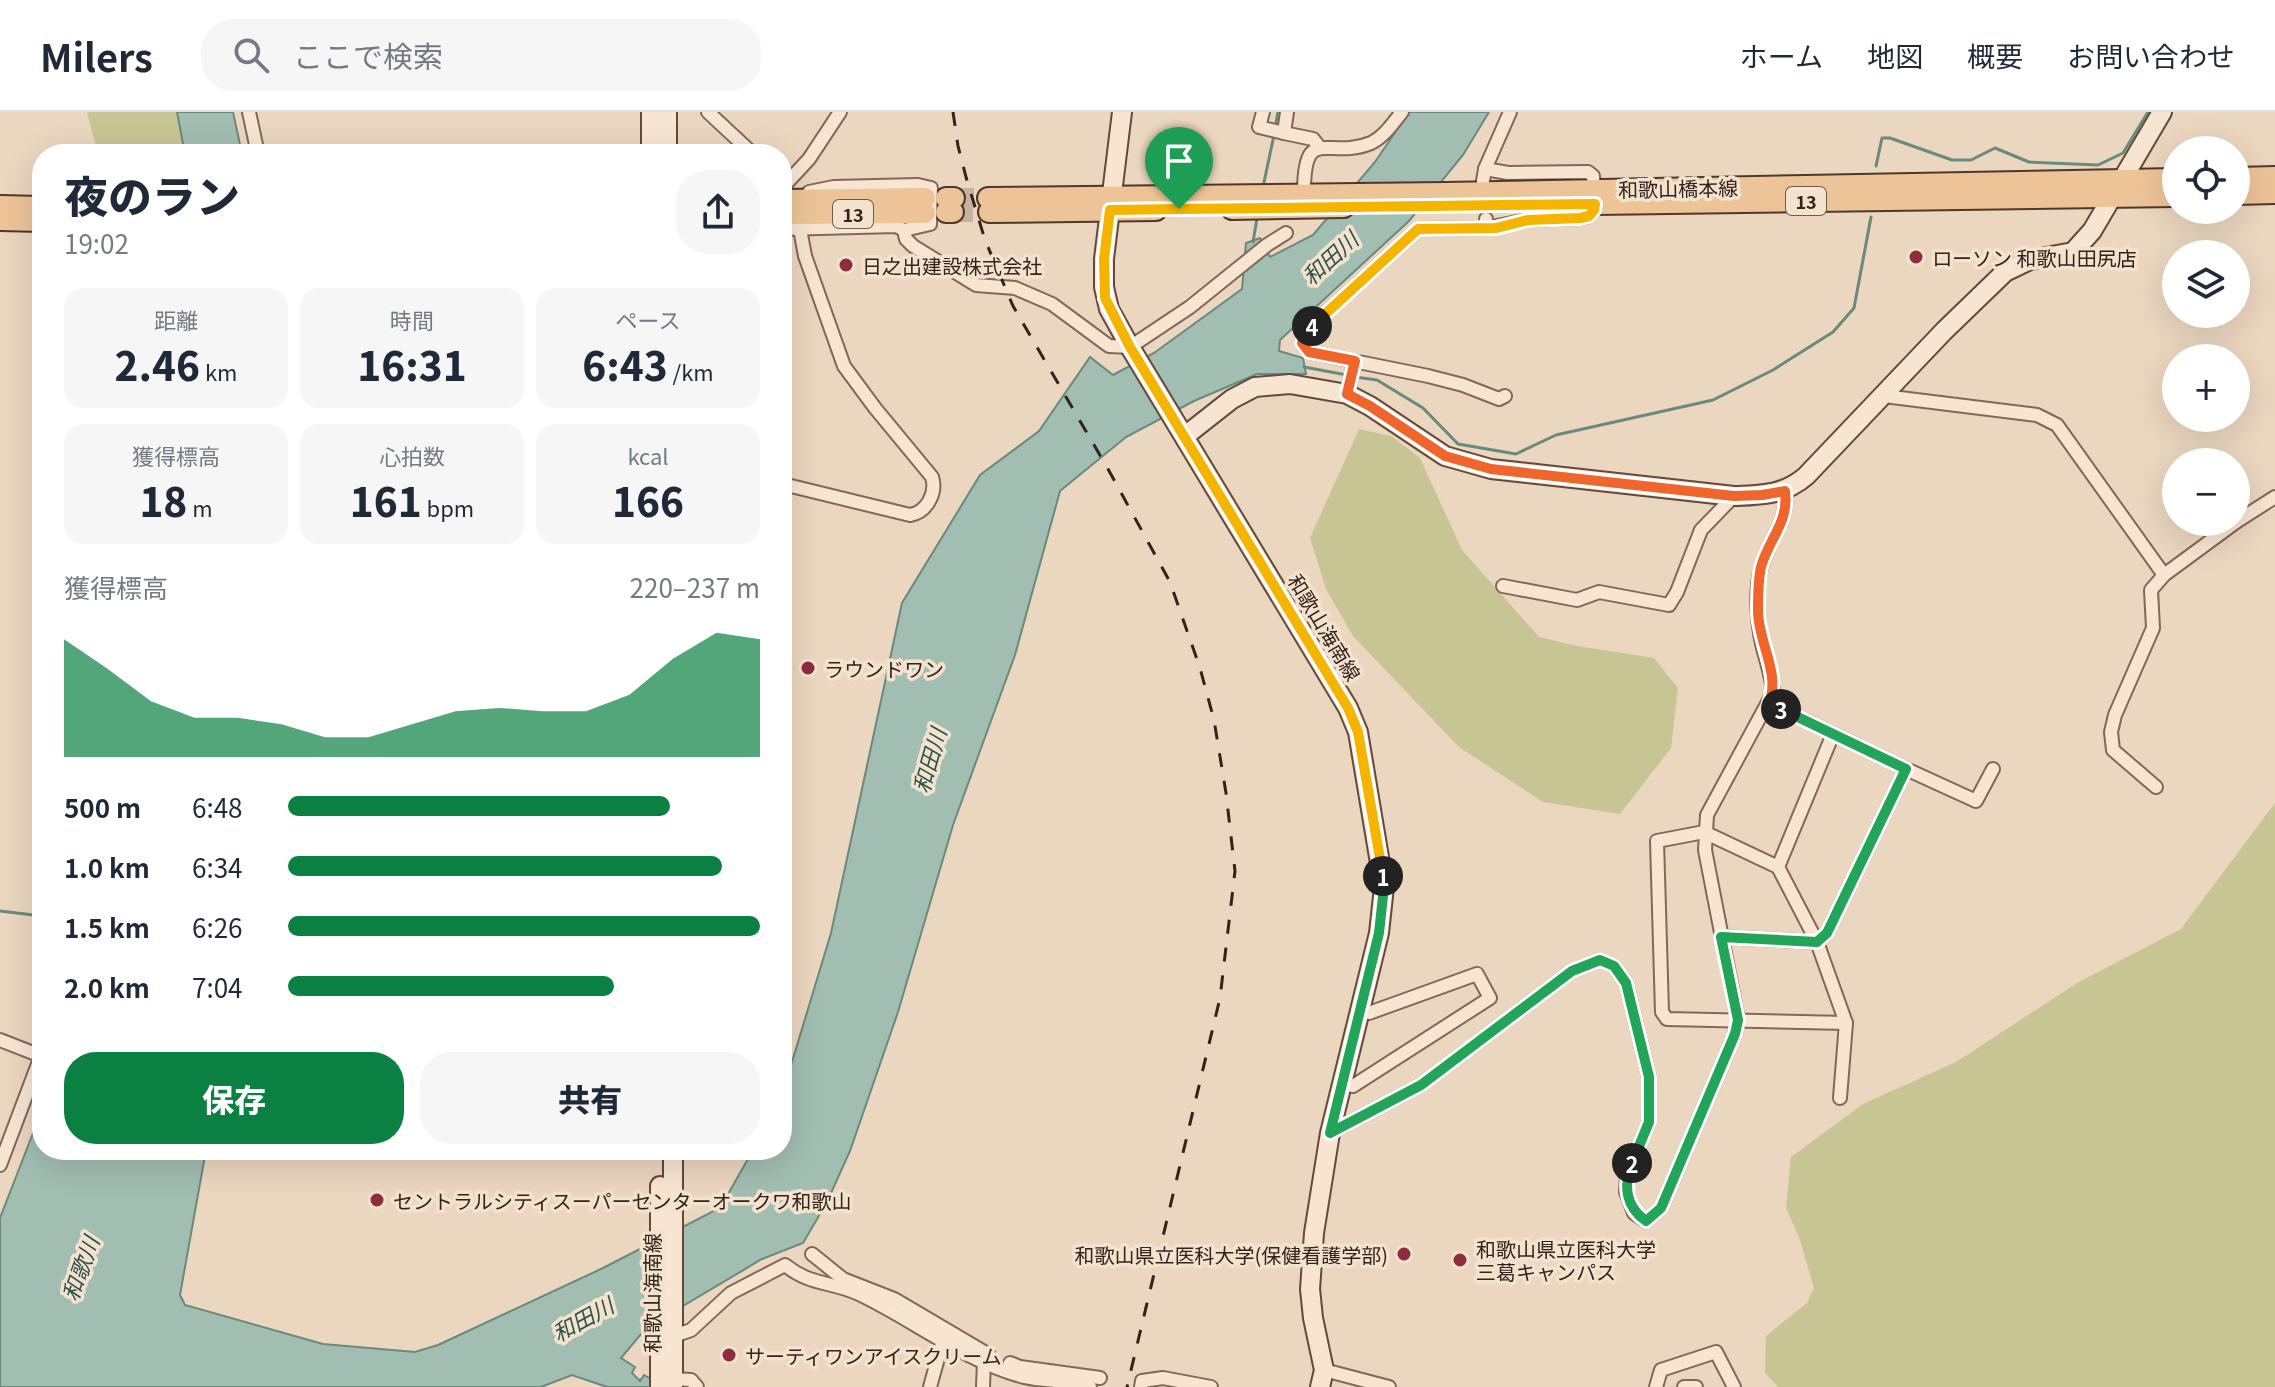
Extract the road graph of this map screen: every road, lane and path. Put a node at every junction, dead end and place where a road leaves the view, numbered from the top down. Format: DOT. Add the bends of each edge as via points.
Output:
graph roads {
  1 [pos="249,112"];
  2 [pos="651,112"];
  3 [pos="667,112"];
  4 [pos="708,112"];
  5 [pos="840,112"];
  6 [pos="1122,112"];
  7 [pos="1263,112"];
  8 [pos="1287,112"];
  9 [pos="1402,112"];
  10 [pos="1510,112"];
  11 [pos="2162,112"];
  12 [pos="1284,133"];
  13 [pos="256,144"];
  14 [pos="651,144"];
  15 [pos="667,144"];
  16 [pos="742,144"];
  17 [pos="1320,148"];
  18 [pos="2275,177"];
  19 [pos="2250,178"];
  20 [pos="792,180"];
  21 [pos="2162,181"];
  22 [pos="2118,189"];
  23 [pos="792,191"];
  24 [pos="792,192"];
  25 [pos="2275,193"];
  26 [pos="2162,194"];
  27 [pos="2250,194"];
  28 [pos="1594,197"];
  29 [pos="1310,201"];
  30 [pos="1111,203"];
  31 [pos="988,205"];
  32 [pos="0,206"];
  33 [pos="32,207"];
  34 [pos="0,220"];
  35 [pos="32,221"];
  36 [pos="792,226"];
  37 [pos="792,228"];
  38 [pos="800,229"];
  39 [pos="904,230"];
  40 [pos="1286,233"];
  41 [pos="1132,350"];
  42 [pos="1353,365"];
  43 [pos="1348,389"];
  44 [pos="1505,396"];
  45 [pos="1884,396"];
  46 [pos="1180,429"];
  47 [pos="792,486"];
  48 [pos="1785,491"];
  49 [pos="1734,496"];
  50 [pos="2275,497"];
  51 [pos="2250,513"];
  52 [pos="2217,536"];
  53 [pos="2164,575"];
  54 [pos="1503,586"];
  55 [pos="1769,703"];
  56 [pos="1833,734"];
  57 [pos="1906,769"];
  58 [pos="1993,769"];
  59 [pos="2156,787"];
  60 [pos="1704,832"];
  61 [pos="1778,867"];
  62 [pos="1721,937"];
  63 [pos="1817,942"];
  64 [pos="1360,1011"];
  65 [pos="1738,1020"];
  66 [pos="1846,1023"];
  67 [pos="0,1040"];
  68 [pos="32,1052"];
  69 [pos="32,1080"];
  70 [pos="1342,1084"];
  71 [pos="1840,1098"];
  72 [pos="1330,1133"];
  73 [pos="661,1160"];
  74 [pos="672,1160"];
  75 [pos="0,1165"];
  76 [pos="666,1225"];
  77 [pos="812,1254"];
  78 [pos="667,1333"];
  79 [pos="943,1340"];
  80 [pos="984,1361"];
  81 [pos="1322,1378"];
  82 [pos="668,1382"];
  83 [pos="1095,1382"];
  84 [pos="1660,1386"];
  85 [pos="697,1387"];
  86 [pos="930,1387"];
  87 [pos="983,1387"];
  88 [pos="1141,1387"];
  89 [pos="1211,1387"];
  90 [pos="1389,1387"];
  91 [pos="1684,1387"];
  92 [pos="1696,1387"];
  93 [pos="1734,1387"];
  1 -- 13 [label="street"];
  2 -- 14 [label="main road"];
  3 -- 15 [label="main road"];
  4 -- 16 [label="street"];
  5 -- 20 [label="street"];
  6 -- 30 [label="main road, 和歌山海南線"];
  7 -- 12 [label="street" via="1259,127"];
  8 -- 12 [label="street"];
  9 -- 17 [label="street" via="1370,143"];
  10 -- 28 [label="street" via="1484,175 1588,172"];
  11 -- 22 [label="main road"];
  12 -- 17 [label="street" via="1313,139"];
  17 -- 29 [label="street" via="1304,164"];
  18 -- 19 [label="main road"];
  21 -- 22 [label="main road, 和歌山橋本線 / 13"];
  22 -- 26 [label="main road, 和歌山橋本線 / 13"];
  22 -- 28 [label="main road, 和歌山橋本線 / 13"];
  22 -- 45 [label="main road" via="2073,252 2030,260 2005,272"];
  23 -- 39 [label="street" via="931,188 930,224"];
  24 -- 36 [label="main road, 13" via="925,206"];
  25 -- 27 [label="main road"];
  28 -- 29 [label="main road, 和歌山橋本線 / 13"];
  28 -- 42 [label="street" via="1594,210 1580,218 1418,229 1305,332 1302,343 1309,352"];
  29 -- 30 [label="main road, 和歌山橋本線 / 13"];
  30 -- 31 [label="main road, 和歌山橋本線 / 13"];
  30 -- 41 [label="main road, 和歌山海南線" via="1105,298"];
  32 -- 33 [label="main road"];
  34 -- 35 [label="main road"];
  37 -- 38 [label="street"];
  38 -- 39 [label="street"];
  38 -- 47 [label="street" via="844,366 934,485 923,509 910,515"];
  39 -- 41 [label="street" via="913,246 976,285 1015,288 1052,304 1109,346"];
  40 -- 41 [label="street"];
  41 -- 46 [label="main road, 和歌山海南線"];
  42 -- 43 [label="street"];
  42 -- 44 [label="street" via="1463,385 1499,399"];
  43 -- 46 [label="main road" via="1255,387"];
  43 -- 49 [label="main road" via="1445,456 1491,469"];
  45 -- 48 [label="main road"];
  45 -- 53 [label="street" via="2037,415 2057,425"];
  46 -- 64 [label="main road, 和歌山海南線" via="1358,732 1384,887"];
  48 -- 49 [label="main road"];
  48 -- 55 [label="street" via="1787,508 1761,568 1758,615 1772,674"];
  49 -- 54 [label="street" via="1701,530 1669,605 1599,592 1577,600"];
  50 -- 51 [label="street"];
  52 -- 53 [label="street"];
  53 -- 59 [label="street" via="2151,590 2153,628 2111,732 2113,750"];
  55 -- 56 [label="street"];
  55 -- 60 [label="street" via="1707,815"];
  56 -- 57 [label="street"];
  56 -- 61 [label="street"];
  57 -- 58 [label="street" via="1976,801"];
  57 -- 63 [label="street" via="1827,933"];
  60 -- 61 [label="street"];
  60 -- 62 [label="street"];
  60 -- 65 [label="street" via="1657,841 1662,1012 1667,1019"];
  61 -- 63 [label="street"];
  62 -- 63 [label="street"];
  62 -- 65 [label="street"];
  63 -- 66 [label="street"];
  64 -- 70 [label="main road, 和歌山海南線"];
  64 -- 70 [label="street" via="1369,1013 1477,974 1490,998 1353,1086"];
  65 -- 66 [label="street"];
  65 -- 72 [label="street" via="1661,1208 1646,1221 1634,1213 1626,1192 1627,1175 1649,1122 1649,1077 1626,983 1614,966 1600,960 1572,971 1421,1085"];
  66 -- 71 [label="street"];
  67 -- 68 [label="street"];
  69 -- 75 [label="street"];
  70 -- 72 [label="main road, 和歌山海南線"];
  72 -- 81 [label="main road, 和歌山海南線" via="1310,1289"];
  73 -- 76 [label="main road, 和歌山海南線"];
  74 -- 76 [label="main road, 和歌山海南線"];
  76 -- 78 [label="main road, 和歌山海南線"];
  77 -- 83 [label="street" via="843,1279 894,1299 981,1352 1020,1367"];
  78 -- 79 [label="street" via="691,1330 731,1293 785,1265 801,1278 861,1295"];
  78 -- 82 [label="main road, 和歌山海南線"];
  79 -- 80 [label="street"];
  79 -- 86 [label="street"];
  80 -- 83 [label="street" via="1024,1377"];
  80 -- 87 [label="street"];
  81 -- 90 [label="street"];
  82 -- 85 [label="street" via="691,1380"];
  84 -- 93 [label="street" via="1661,1370 1716,1352"];
  88 -- 89 [label="street" via="1142,1381 1163,1378"];
  91 -- 92 [label="street"];
}
